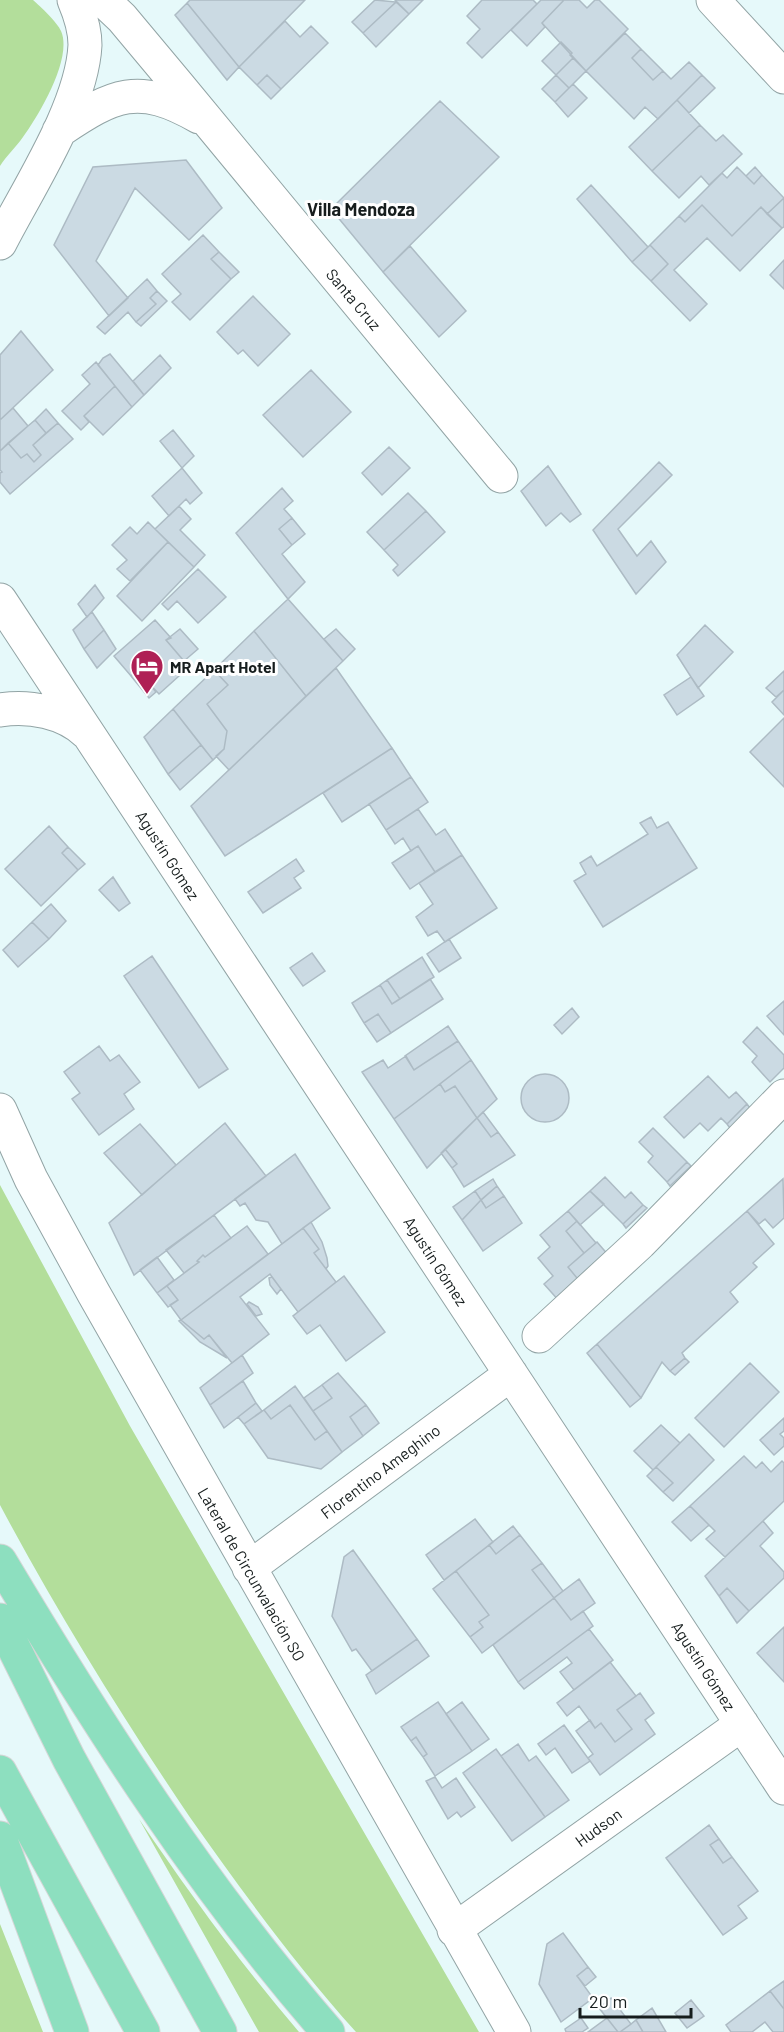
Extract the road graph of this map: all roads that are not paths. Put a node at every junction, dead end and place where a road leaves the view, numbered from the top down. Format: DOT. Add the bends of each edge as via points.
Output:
graph roads {
  1 [pos="74,0"];
  2 [pos="103,0"];
  3 [pos="713,0"];
  4 [pos="784,76"];
  5 [pos="208,122"];
  6 [pos="59,131"];
  7 [pos="0,243"];
  8 [pos="501,476"];
  9 [pos="0,600"];
  10 [pos="0,710"];
  11 [pos="88,734"];
  12 [pos="784,1096"];
  13 [pos="0,1110"];
  14 [pos="539,1336"];
  15 [pos="511,1374"];
  16 [pos="0,1561"];
  17 [pos="249,1568"];
  18 [pos="0,1620"];
  19 [pos="742,1724"];
  20 [pos="0,1772"];
  21 [pos="784,1788"];
  22 [pos="0,1838"];
  23 [pos="454,1930"];
  24 [pos="72,2032"];
  25 [pos="143,2032"];
  26 [pos="220,2032"];
  27 [pos="328,2032"];
  28 [pos="514,2032"];
  1 -- 6 [label="street" via="85,43 72,98"];
  2 -- 5 [label="street, Santa Cruz"];
  3 -- 4 [label="street"];
  5 -- 6 [label="street, Santa Cruz" via="165,100 145,95 105,104"];
  5 -- 8 [label="street, Santa Cruz"];
  6 -- 7 [label="street"];
  9 -- 11 [label="street, Agustín Gómez"];
  10 -- 11 [label="street, Agustín Gómez" via="34,709 59,716"];
  11 -- 15 [label="street, Agustín Gómez"];
  12 -- 14 [label="street" via="640,1243"];
  13 -- 17 [label="street, Lateral de Circunvalación SO" via="63,1239"];
  15 -- 17 [label="street, Florentino Ameghino"];
  15 -- 19 [label="street, Agustín Gómez"];
  16 -- 27 [label="highway" via="132,1772 251,1938"];
  17 -- 23 [label="street, Lateral de Circunvalación SO"];
  18 -- 26 [label="highway" via="69,1759"];
  19 -- 21 [label="street, Agustín Gómez"];
  19 -- 23 [label="street, Hudson"];
  20 -- 25 [label="highway"];
  22 -- 24 [label="highway"];
  23 -- 28 [label="street, Lateral de Circunvalación SO"];
}
